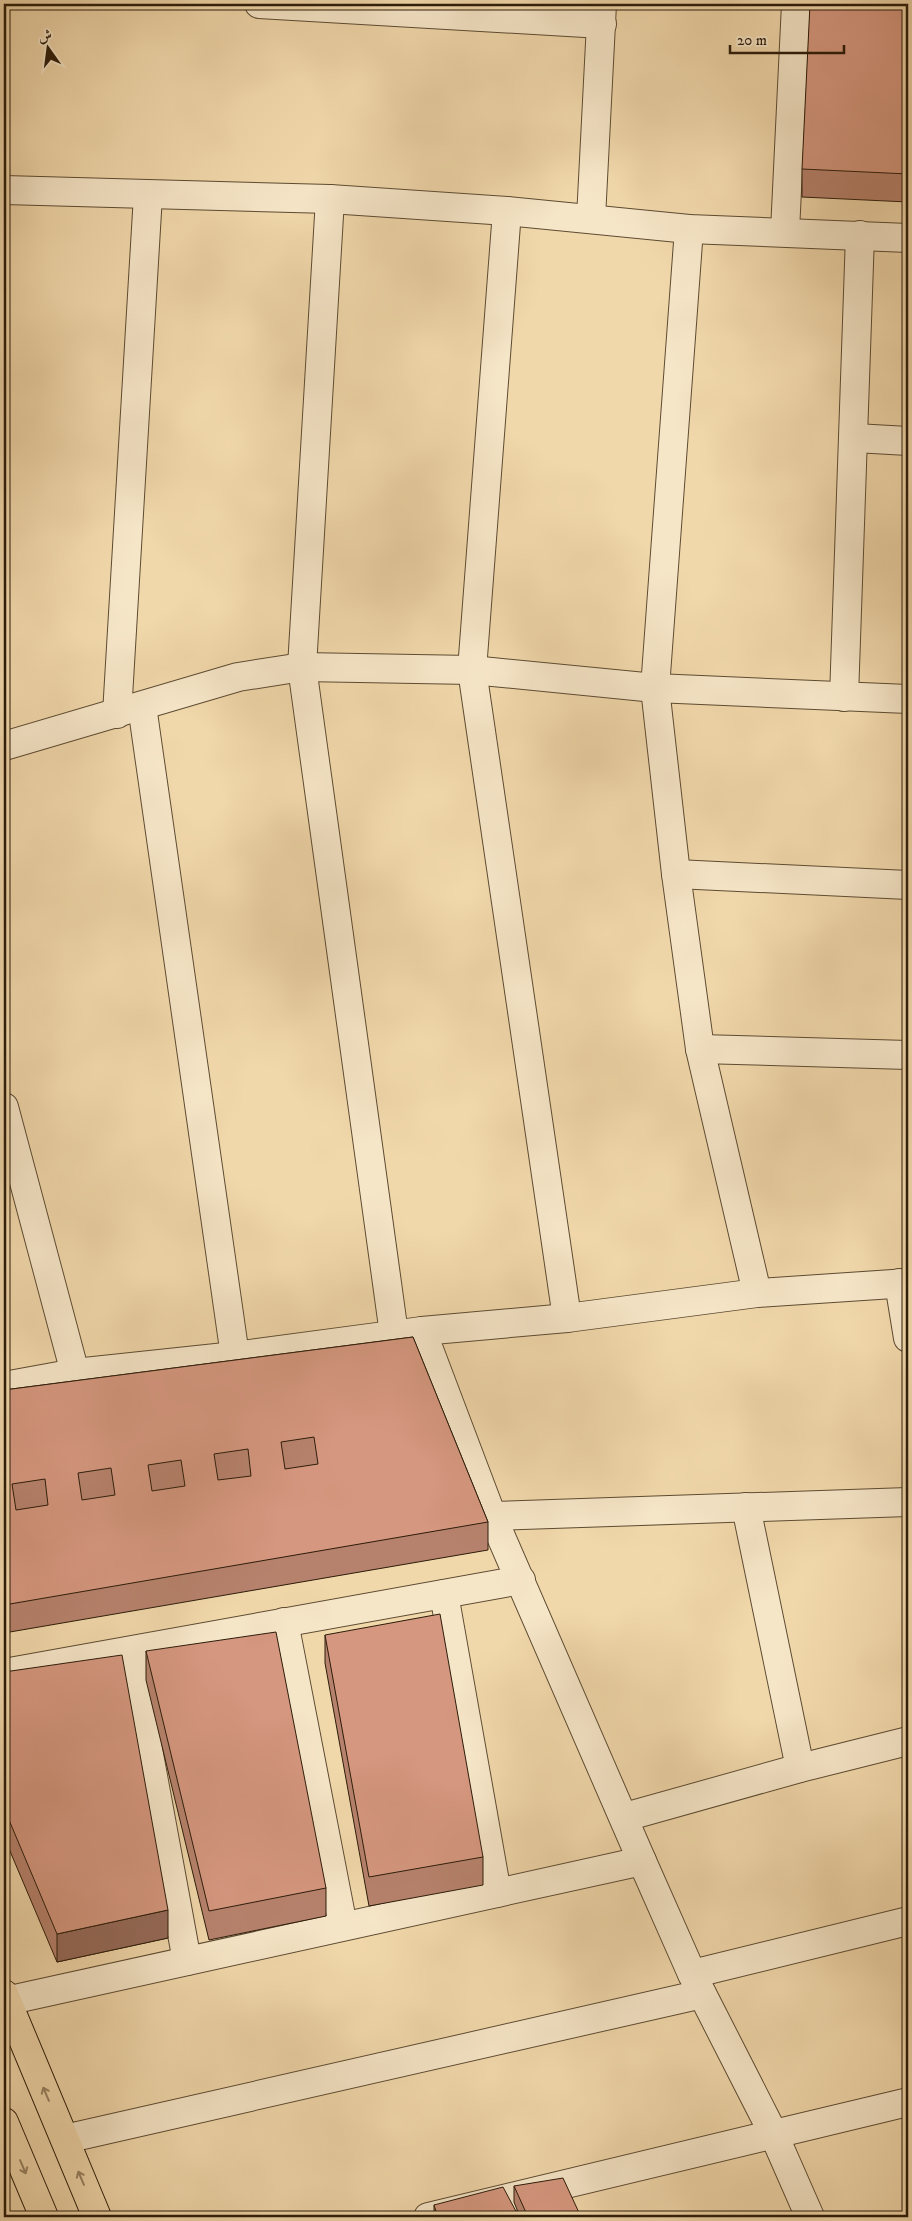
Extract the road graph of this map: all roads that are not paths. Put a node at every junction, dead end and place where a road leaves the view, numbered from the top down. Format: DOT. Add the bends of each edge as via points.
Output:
graph roads {
  1 [pos="258,4"];
  2 [pos="796,4"];
  3 [pos="602,14"];
  4 [pos="4,190"];
  5 [pos="148,195"];
  6 [pos="330,199"];
  7 [pos="507,211"];
  8 [pos="591,218"];
  9 [pos="689,229"];
  10 [pos="785,231"];
  11 [pos="860,235"];
  12 [pos="908,238"];
  13 [pos="855,438"];
  14 [pos="908,441"];
  15 [pos="302,666"];
  16 [pos="472,670"];
  17 [pos="655,688"];
  18 [pos="844,697"];
  19 [pos="908,699"];
  20 [pos="130,710"];
  21 [pos="4,746"];
  22 [pos="676,874"];
  23 [pos="908,885"];
  24 [pos="700,1049"];
  25 [pos="908,1055"];
  26 [pos="4,1106"];
  27 [pos="904,1283"];
  28 [pos="758,1294"];
  29 [pos="567,1318"];
  30 [pos="422,1330"];
  31 [pos="394,1334"];
  32 [pos="908,1338"];
  33 [pos="235,1356"];
  34 [pos="75,1373"];
  35 [pos="4,1386"];
  36 [pos="908,1502"];
  37 [pos="746,1507"];
  38 [pos="492,1516"];
  39 [pos="521,1580"];
  40 [pos="444,1594"];
  41 [pos="284,1622"];
  42 [pos="130,1651"];
  43 [pos="4,1673"];
  44 [pos="908,1741"];
  45 [pos="800,1768"];
  46 [pos="624,1817"];
  47 [pos="642,1861"];
  48 [pos="497,1893"];
  49 [pos="908,1921"];
  50 [pos="343,1926"];
  51 [pos="187,1961"];
  52 [pos="697,1984"];
  53 [pos="5,1997"];
  54 [pos="908,2102"];
  55 [pos="4,2122"];
  56 [pos="774,2136"];
  57 [pos="65,2139"];
  58 [pos="44,2217"];
  59 [pos="97,2217"];
  60 [pos="428,2217"];
  61 [pos="810,2217"];
  1 -- 3 [label="street"];
  2 -- 10 [label="street"];
  3 -- 8 [label="street"];
  4 -- 5 [label="street"];
  5 -- 6 [label="street"];
  5 -- 20 [label="street"];
  6 -- 7 [label="street"];
  6 -- 15 [label="street"];
  7 -- 8 [label="street"];
  7 -- 16 [label="street"];
  8 -- 9 [label="street"];
  9 -- 10 [label="street"];
  9 -- 17 [label="street"];
  10 -- 11 [label="street"];
  11 -- 12 [label="street"];
  11 -- 13 [label="street"];
  13 -- 14 [label="street"];
  13 -- 18 [label="street"];
  15 -- 16 [label="street"];
  15 -- 20 [label="street" via="238,677"];
  15 -- 31 [label="street"];
  16 -- 17 [label="street"];
  16 -- 29 [label="street"];
  17 -- 18 [label="street"];
  17 -- 22 [label="street"];
  18 -- 19 [label="street"];
  20 -- 21 [label="street"];
  20 -- 33 [label="street"];
  22 -- 23 [label="street"];
  22 -- 24 [label="street"];
  24 -- 25 [label="street"];
  24 -- 28 [label="street"];
  26 -- 34 [label="street"];
  27 -- 28 [label="street"];
  27 -- 32 [label="street"];
  28 -- 29 [label="street"];
  29 -- 30 [label="street"];
  30 -- 31 [label="street"];
  30 -- 38 [label="street"];
  31 -- 33 [label="street"];
  33 -- 34 [label="street"];
  34 -- 35 [label="street"];
  36 -- 37 [label="street"];
  37 -- 38 [label="street"];
  37 -- 45 [label="street"];
  38 -- 39 [label="street"];
  39 -- 40 [label="street"];
  39 -- 46 [label="street"];
  40 -- 41 [label="street"];
  40 -- 48 [label="street"];
  41 -- 42 [label="street"];
  41 -- 50 [label="street"];
  42 -- 43 [label="street"];
  42 -- 51 [label="street"];
  44 -- 45 [label="street"];
  45 -- 46 [label="street"];
  46 -- 47 [label="street"];
  47 -- 48 [label="street"];
  47 -- 52 [label="street"];
  48 -- 50 [label="street"];
  49 -- 52 [label="street"];
  50 -- 51 [label="street"];
  51 -- 53 [label="street"];
  52 -- 56 [label="street"];
  52 -- 57 [label="street"];
  57 -- 53 [label="main road, one-way"];
  54 -- 56 [label="street"];
  55 -- 58 [label="main road, one-way"];
  56 -- 60 [label="street" via="568,2198"];
  56 -- 61 [label="street"];
  59 -- 57 [label="main road, one-way"];
}
